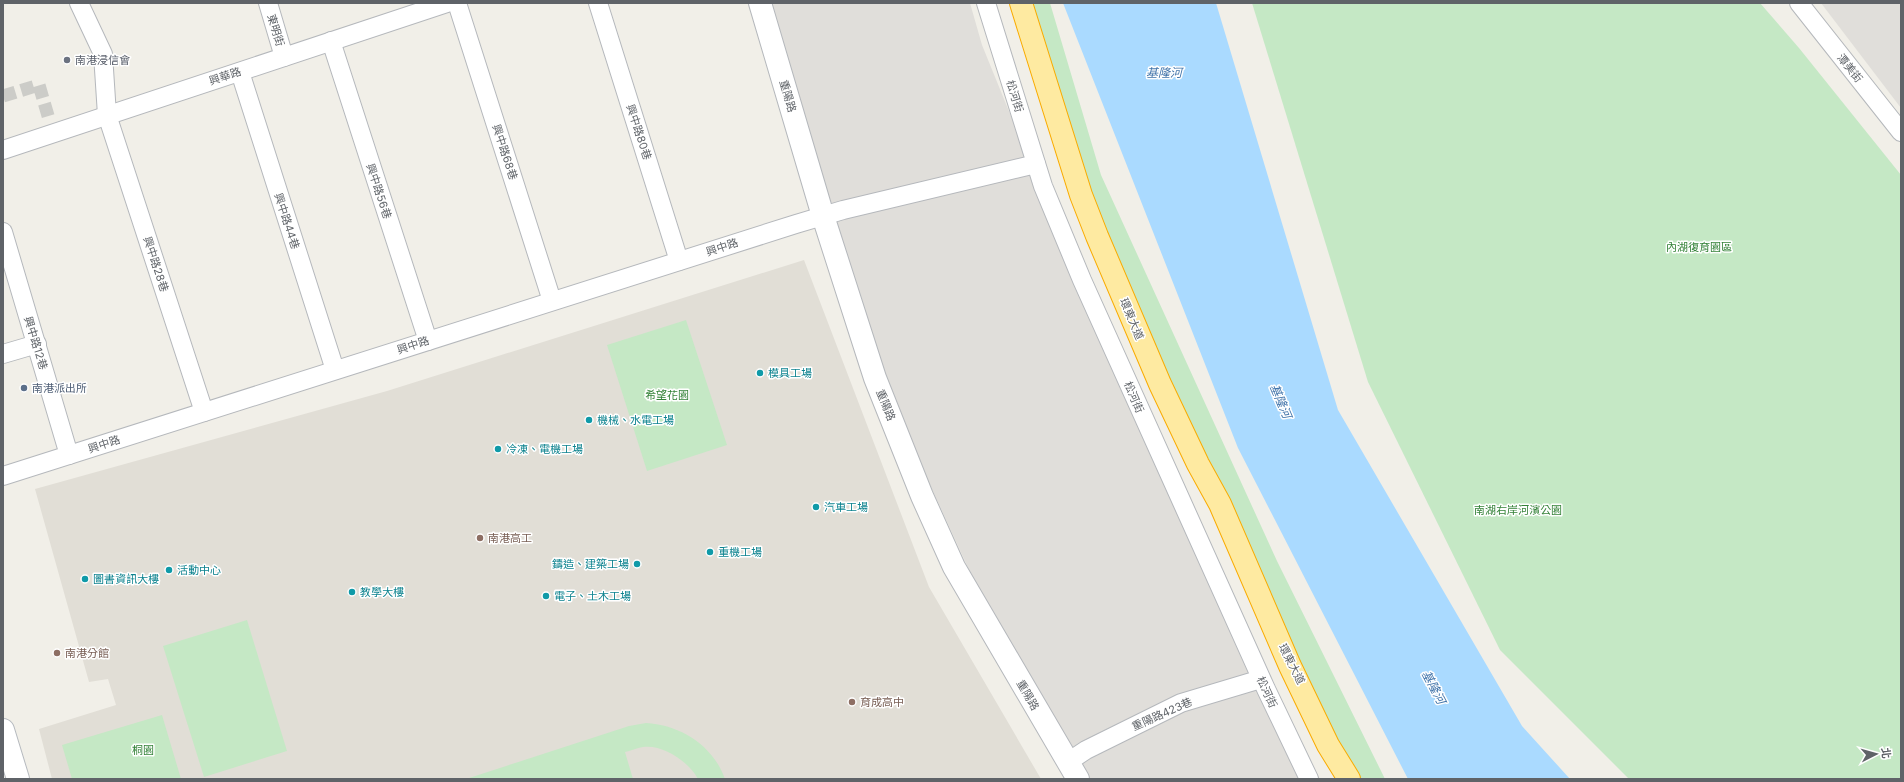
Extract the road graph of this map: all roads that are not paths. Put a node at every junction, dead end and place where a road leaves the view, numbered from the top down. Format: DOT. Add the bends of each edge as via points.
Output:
graph roads {
  1 [pos="79,3"];
  2 [pos="268,3"];
  3 [pos="448,3"];
  4 [pos="598,3"];
  5 [pos="760,3"];
  6 [pos="986,3"];
  7 [pos="1022,3"];
  8 [pos="1799,3"];
  9 [pos="331,41"];
  10 [pos="284,57"];
  11 [pos="240,72"];
  12 [pos="107,115"];
  13 [pos="1901,132"];
  14 [pos="3,150"];
  15 [pos="1036,164"];
  16 [pos="823,216"];
  17 [pos="3,232"];
  18 [pos="679,261"];
  19 [pos="552,301"];
  20 [pos="428,340"];
  21 [pos="37,344"];
  22 [pos="3,354"];
  23 [pos="335,370"];
  24 [pos="204,412"];
  25 [pos="69,455"];
  26 [pos="3,476"];
  27 [pos="1261,679"];
  28 [pos="4,740"];
  29 [pos="1073,771"];
  30 [pos="18,779"];
  31 [pos="1309,779"];
  32 [pos="1349,779"];
  1 -- 12 [label="street, 興中路28巷" via="103,54"];
  2 -- 10 [label="street, 東明街"];
  3 -- 9 [label="street, 興華路"];
  3 -- 19 [label="street, 興中路68巷"];
  4 -- 18 [label="street, 興中路80巷"];
  5 -- 16 [label="street, 重陽路"];
  6 -- 15 [label="street, 松河街"];
  7 -- 32 [label="highway, 環東大道" via="1081,195 1097,236 1160,384 1220,504 1290,666 1328,745"];
  8 -- 13 [label="street, 潭美街"];
  9 -- 10 [label="street, 興華路"];
  9 -- 20 [label="street, 興中路56巷"];
  10 -- 11 [label="street, 興華路"];
  11 -- 12 [label="street, 興華路"];
  11 -- 23 [label="street, 興中路44巷"];
  12 -- 14 [label="street, 興華路"];
  12 -- 24 [label="street, 興中路28巷"];
  15 -- 16 [label="street, 興中路"];
  15 -- 27 [label="street, 松河街" via="1082,280"];
  16 -- 18 [label="street, 興中路"];
  16 -- 29 [label="street, 重陽路" via="875,378 950,560"];
  17 -- 21 [label="street, 興中路12巷"];
  18 -- 19 [label="street, 興中路"];
  19 -- 20 [label="street, 興中路"];
  20 -- 23 [label="street, 興中路"];
  21 -- 22 [label="street"];
  21 -- 25 [label="street, 興中路12巷"];
  23 -- 24 [label="street, 興中路"];
  24 -- 25 [label="street, 興中路"];
  25 -- 26 [label="street, 興中路"];
  27 -- 29 [label="street, 重陽路423巷" via="1181,703 1086,750"];
  27 -- 31 [label="street, 松河街"];
  28 -- 30 [label="street"];
}
